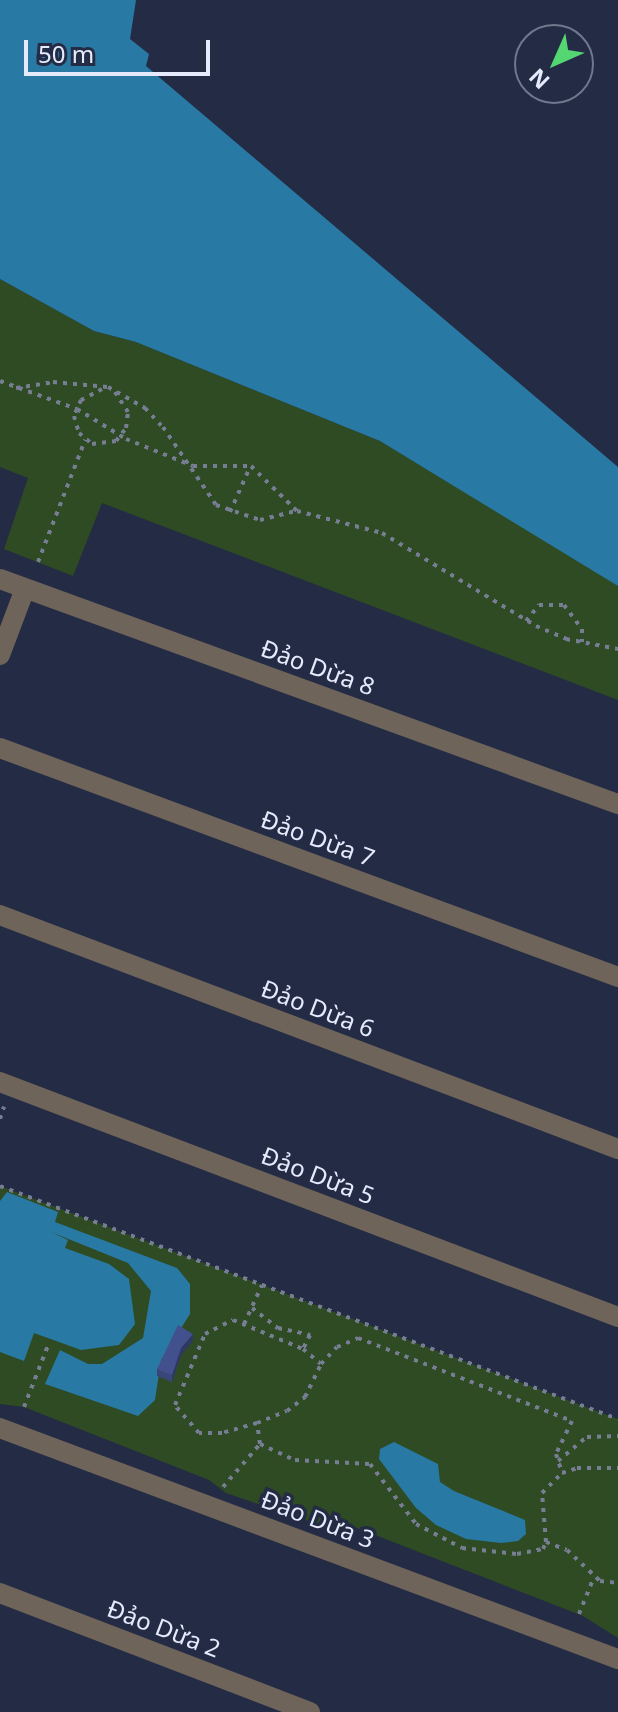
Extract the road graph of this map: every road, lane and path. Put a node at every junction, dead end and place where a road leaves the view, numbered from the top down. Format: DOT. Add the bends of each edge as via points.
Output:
graph roads {
  1 [pos="0,381"];
  2 [pos="105,387"];
  3 [pos="14,388"];
  4 [pos="113,390"];
  5 [pos="76,408"];
  6 [pos="122,436"];
  7 [pos="85,440"];
  8 [pos="182,461"];
  9 [pos="251,466"];
  10 [pos="297,511"];
  11 [pos="230,512"];
  12 [pos="38,562"];
  13 [pos="0,579"];
  14 [pos="25,589"];
  15 [pos="526,621"];
  16 [pos="582,642"];
  17 [pos="618,649"];
  18 [pos="0,655"];
  19 [pos="0,748"];
  20 [pos="618,804"];
  21 [pos="0,915"];
  22 [pos="618,977"];
  23 [pos="0,1082"];
  24 [pos="4,1107"];
  25 [pos="0,1119"];
  26 [pos="618,1149"];
  27 [pos="0,1186"];
  28 [pos="262,1285"];
  29 [pos="252,1308"];
  30 [pos="618,1317"];
  31 [pos="244,1324"];
  32 [pos="49,1343"];
  33 [pos="303,1349"];
  34 [pos="321,1364"];
  35 [pos="24,1407"];
  36 [pos="618,1419"];
  37 [pos="257,1423"];
  38 [pos="0,1428"];
  39 [pos="618,1436"];
  40 [pos="260,1444"];
  41 [pos="558,1461"];
  42 [pos="618,1468"];
  43 [pos="562,1473"];
  44 [pos="221,1489"];
  45 [pos="546,1542"];
  46 [pos="594,1577"];
  47 [pos="618,1583"];
  48 [pos="0,1593"];
  49 [pos="579,1614"];
  50 [pos="618,1659"];
  51 [pos="310,1712"];
  1 -- 3 [label="path"];
  2 -- 3 [label="path" via="53,382"];
  2 -- 4 [label="path"];
  2 -- 5 [label="path" via="87,395"];
  3 -- 5 [label="path"];
  4 -- 6 [label="path" via="128,412"];
  4 -- 8 [label="path" via="145,408 176,444"];
  5 -- 6 [label="path"];
  5 -- 7 [label="path" via="75,425"];
  6 -- 7 [label="path" via="108,444"];
  6 -- 8 [label="path"];
  7 -- 12 [label="path"];
  8 -- 9 [label="path" via="193,466"];
  8 -- 11 [label="path" via="203,493"];
  9 -- 10 [label="path"];
  9 -- 11 [label="path"];
  10 -- 11 [label="path" via="260,520"];
  10 -- 15 [label="path" via="403,542"];
  13 -- 14 [label="street, Đảo Dừa 8"];
  14 -- 18 [label="street"];
  14 -- 20 [label="street, Đảo Dừa 8"];
  15 -- 16 [label="path"];
  15 -- 16 [label="path" via="539,605 564,605 582,629"];
  16 -- 17 [label="path"];
  19 -- 22 [label="street, Đảo Dừa 7"];
  21 -- 26 [label="street, Đảo Dừa 6"];
  23 -- 30 [label="street, Đảo Dừa 5"];
  24 -- 25 [label="path"];
  27 -- 28 [label="path"];
  28 -- 29 [label="path"];
  28 -- 36 [label="path"];
  29 -- 31 [label="path"];
  29 -- 33 [label="path" via="278,1328 310,1335"];
  31 -- 33 [label="path"];
  31 -- 37 [label="path" via="233,1320 205,1334 175,1405 199,1433"];
  32 -- 35 [label="path"];
  33 -- 34 [label="path"];
  34 -- 37 [label="path" via="305,1397"];
  34 -- 41 [label="path" via="337,1347 358,1338 572,1421"];
  37 -- 40 [label="path"];
  38 -- 50 [label="street, Đảo Dừa 3"];
  39 -- 41 [label="path" via="587,1437"];
  40 -- 44 [label="path"];
  40 -- 45 [label="path" via="295,1460 370,1464 416,1524 462,1548 517,1554 543,1549"];
  41 -- 43 [label="path"];
  42 -- 43 [label="path"];
  43 -- 45 [label="path" via="542,1493 539,1504"];
  45 -- 46 [label="path" via="567,1550"];
  46 -- 47 [label="path"];
  46 -- 49 [label="path"];
  48 -- 51 [label="street, Đảo Dừa 2"];
}
